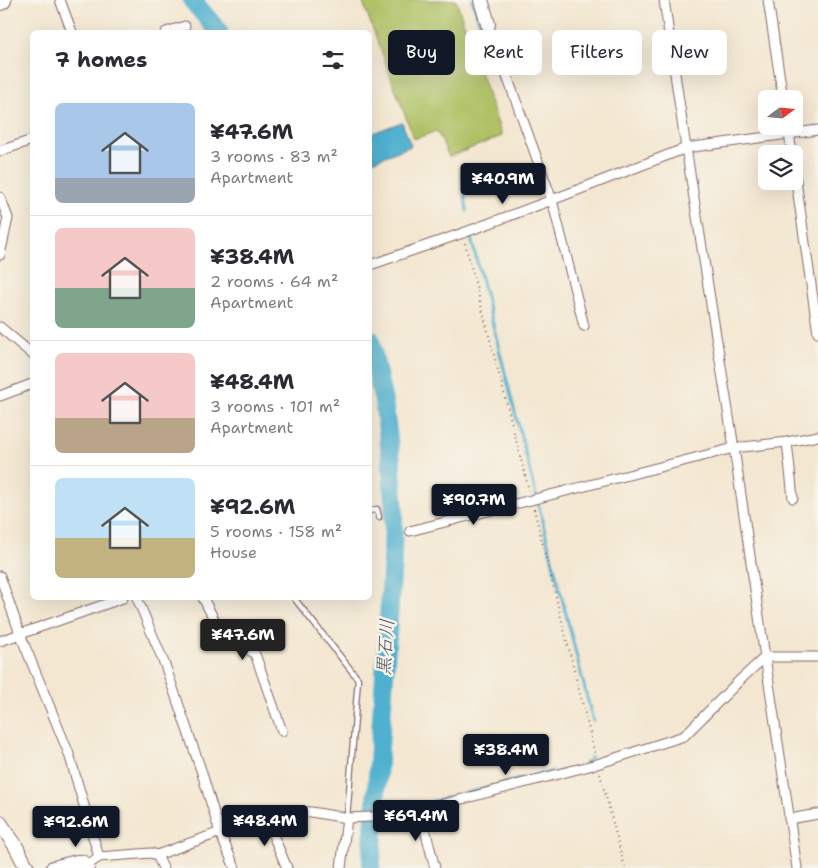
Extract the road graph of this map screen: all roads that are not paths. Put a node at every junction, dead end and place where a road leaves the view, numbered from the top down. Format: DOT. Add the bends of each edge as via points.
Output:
graph roads {
  1 [pos="60,0"];
  2 [pos="482,0"];
  3 [pos="664,0"];
  4 [pos="768,0"];
  5 [pos="488,24"];
  6 [pos="185,26"];
  7 [pos="71,30"];
  8 [pos="172,30"];
  9 [pos="783,90"];
  10 [pos="803,130"];
  11 [pos="818,130"];
  12 [pos="760,135"];
  13 [pos="30,141"];
  14 [pos="686,148"];
  15 [pos="0,151"];
  16 [pos="797,190"];
  17 [pos="0,197"];
  18 [pos="552,200"];
  19 [pos="0,254"];
  20 [pos="372,264"];
  21 [pos="584,326"];
  22 [pos="0,327"];
  23 [pos="818,332"];
  24 [pos="30,352"];
  25 [pos="30,385"];
  26 [pos="0,396"];
  27 [pos="818,436"];
  28 [pos="786,442"];
  29 [pos="734,448"];
  30 [pos="793,498"];
  31 [pos="372,510"];
  32 [pos="378,517"];
  33 [pos="410,530"];
  34 [pos="0,576"];
  35 [pos="117,600"];
  36 [pos="138,600"];
  37 [pos="204,600"];
  38 [pos="296,600"];
  39 [pos="20,634"];
  40 [pos="0,641"];
  41 [pos="765,657"];
  42 [pos="818,657"];
  43 [pos="282,731"];
  44 [pos="420,810"];
  45 [pos="818,814"];
  46 [pos="265,816"];
  47 [pos="347,818"];
  48 [pos="789,819"];
  49 [pos="0,823"];
  50 [pos="220,833"];
  51 [pos="157,855"];
  52 [pos="99,857"];
  53 [pos="87,867"];
  54 [pos="26,868"];
  55 [pos="53,868"];
  56 [pos="163,868"];
  57 [pos="235,868"];
  58 [pos="287,868"];
  59 [pos="341,868"];
  60 [pos="435,868"];
  61 [pos="797,868"];
  1 -- 7 [label="street"];
  2 -- 5 [label="street"];
  3 -- 14 [label="street"];
  4 -- 9 [label="street"];
  5 -- 18 [label="street"];
  6 -- 8 [label="street"];
  10 -- 11 [label="street"];
  12 -- 14 [label="street"];
  13 -- 15 [label="street"];
  14 -- 18 [label="street"];
  14 -- 29 [label="street"];
  16 -- 23 [label="street"];
  17 -- 19 [label="street" via="8,218"];
  18 -- 20 [label="street"];
  18 -- 21 [label="street"];
  22 -- 24 [label="street"];
  25 -- 26 [label="street"];
  27 -- 28 [label="street"];
  28 -- 29 [label="street"];
  28 -- 30 [label="street"];
  29 -- 33 [label="street"];
  29 -- 41 [label="street"];
  31 -- 32 [label="lane" via="378,509"];
  34 -- 39 [label="street"];
  35 -- 39 [label="street"];
  36 -- 50 [label="street" via="165,665"];
  37 -- 43 [label="street" via="219,630 255,654"];
  38 -- 47 [label="lane" via="358,679"];
  39 -- 40 [label="street"];
  39 -- 52 [label="street" via="69,754"];
  41 -- 42 [label="street"];
  41 -- 44 [label="street" via="684,736 597,764"];
  41 -- 48 [label="street"];
  44 -- 47 [label="street" via="394,816"];
  44 -- 60 [label="street"];
  45 -- 48 [label="street"];
  46 -- 47 [label="street" via="284,811"];
  46 -- 50 [label="street"];
  46 -- 58 [label="street"];
  47 -- 59 [label="street"];
  48 -- 61 [label="street"];
  49 -- 54 [label="street"];
  50 -- 51 [label="street"];
  50 -- 57 [label="street"];
  51 -- 52 [label="street"];
  51 -- 56 [label="street"];
  52 -- 53 [label="street"];
  53 -- 55 [label="street" via="77,862"];
}
